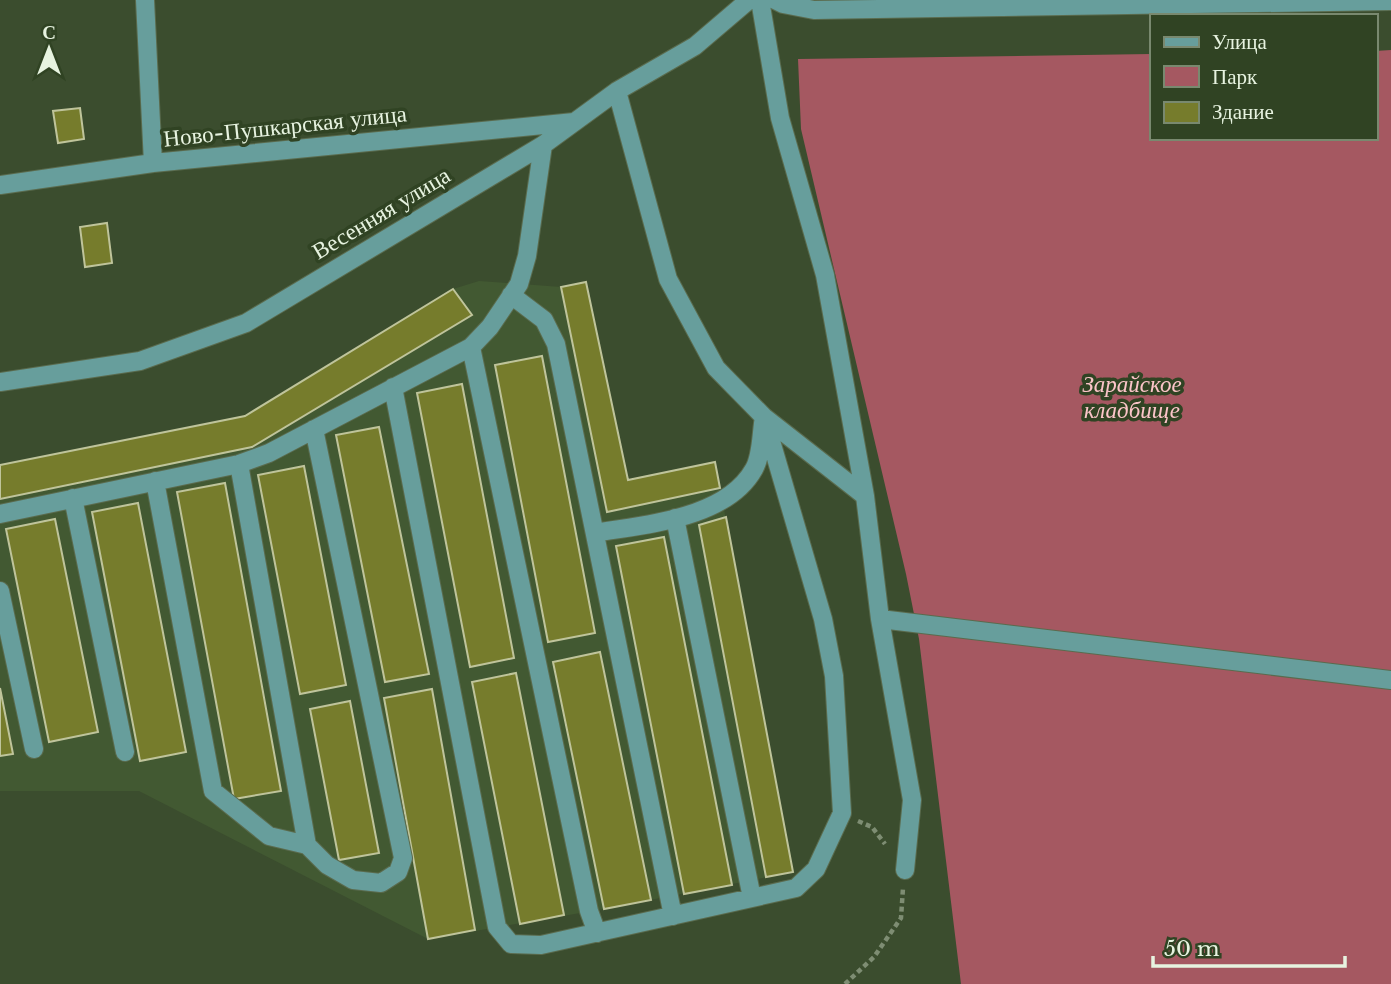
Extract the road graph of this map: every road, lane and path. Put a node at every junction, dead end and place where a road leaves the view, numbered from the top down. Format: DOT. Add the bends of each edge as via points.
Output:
graph roads {
  1 [pos="145,0"];
  2 [pos="749,0"];
  3 [pos="761,0"];
  4 [pos="775,0"];
  5 [pos="1391,1"];
  6 [pos="617,90"];
  7 [pos="575,121"];
  8 [pos="543,145"];
  9 [pos="153,163"];
  10 [pos="0,184"];
  11 [pos="511,295"];
  12 [pos="471,347"];
  13 [pos="0,382"];
  14 [pos="393,387"];
  15 [pos="764,416"];
  16 [pos="314,429"];
  17 [pos="239,464"];
  18 [pos="155,481"];
  19 [pos="865,496"];
  20 [pos="73,498"];
  21 [pos="0,514"];
  22 [pos="675,518"];
  23 [pos="595,533"];
  24 [pos="0,591"];
  25 [pos="880,620"];
  26 [pos="1391,680"];
  27 [pos="34,749"];
  28 [pos="125,752"];
  29 [pos="842,813"];
  30 [pos="307,845"];
  31 [pos="905,870"];
  32 [pos="752,898"];
  33 [pos="673,916"];
  34 [pos="597,933"];
  35 [pos="845,984"];
  1 -- 9 [label="street"];
  2 -- 6 [label="street, Весенняя улица" via="695,46"];
  3 -- 19 [label="street" via="780,118 825,275"];
  4 -- 5 [label="street" via="814,10"];
  6 -- 7 [label="street, Весенняя улица"];
  6 -- 15 [label="street" via="668,279 716,369"];
  7 -- 8 [label="street, Весенняя улица"];
  7 -- 9 [label="street, Ново-Пушкарская улица"];
  8 -- 11 [label="street" via="527,256"];
  8 -- 13 [label="street, Весенняя улица" via="246,323 140,361"];
  9 -- 10 [label="street, Ново-Пушкарская улица"];
  11 -- 12 [label="street"];
  11 -- 23 [label="street" via="544,320 556,344"];
  12 -- 14 [label="street"];
  12 -- 34 [label="street"];
  14 -- 16 [label="street"];
  14 -- 34 [label="street" via="497,927 511,944 541,945"];
  15 -- 19 [label="street"];
  15 -- 22 [label="street" via="756,467 742,486 723,502"];
  15 -- 29 [label="street" via="823,619 834,676"];
  16 -- 17 [label="street"];
  16 -- 30 [label="street" via="403,858 398,872 381,883 353,880 327,865"];
  17 -- 18 [label="street"];
  17 -- 30 [label="street"];
  18 -- 20 [label="street"];
  18 -- 30 [label="street" via="213,791 269,836"];
  19 -- 25 [label="street"];
  20 -- 21 [label="street"];
  20 -- 28 [label="street"];
  22 -- 23 [label="street"];
  22 -- 32 [label="street"];
  23 -- 33 [label="street"];
  24 -- 27 [label="street"];
  25 -- 26 [label="street"];
  25 -- 31 [label="street" via="912,800"];
  29 -- 31 [label="path" via="872,827"];
  29 -- 32 [label="street" via="816,870 796,888"];
  31 -- 35 [label="path" via="901,918 874,957"];
  32 -- 33 [label="street"];
  33 -- 34 [label="street"];
}
